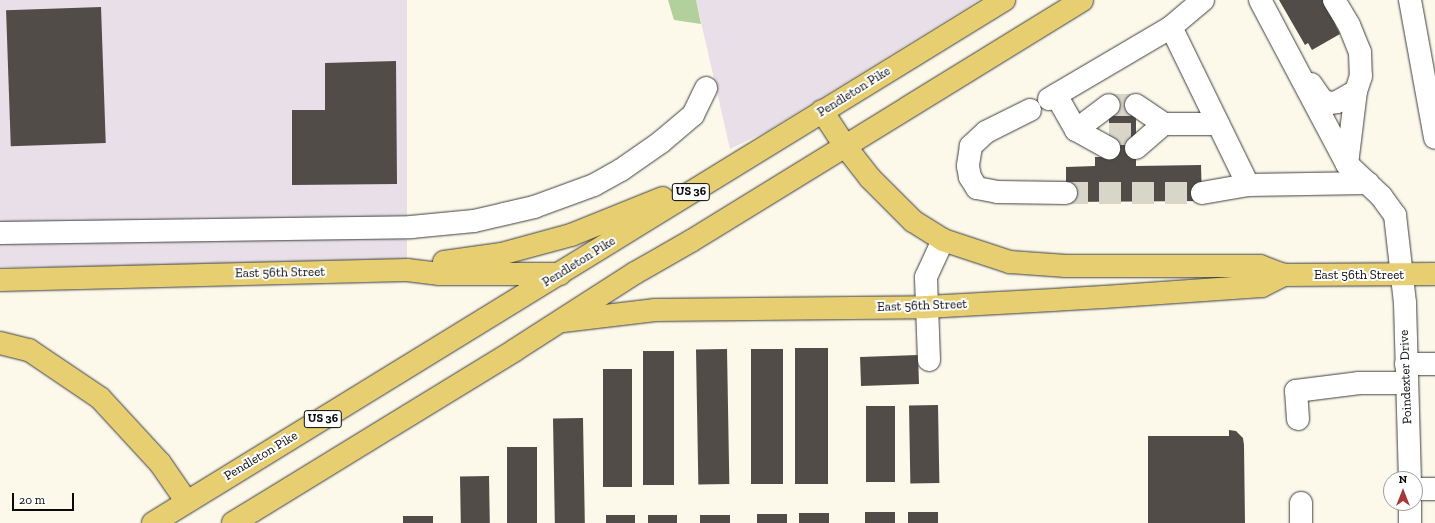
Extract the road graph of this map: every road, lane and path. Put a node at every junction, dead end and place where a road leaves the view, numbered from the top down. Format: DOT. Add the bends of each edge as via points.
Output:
graph roads {
  1 [pos="1004,0"];
  2 [pos="1082,0"];
  3 [pos="1203,0"];
  4 [pos="1261,0"];
  5 [pos="1334,0"];
  6 [pos="1410,0"];
  7 [pos="1171,27"];
  8 [pos="706,88"];
  9 [pos="1356,91"];
  10 [pos="1030,110"];
  11 [pos="822,111"];
  12 [pos="1164,124"];
  13 [pos="1218,124"];
  14 [pos="1109,127"];
  15 [pos="1435,138"];
  16 [pos="845,146"];
  17 [pos="1347,164"];
  18 [pos="716,176"];
  19 [pos="1368,183"];
  20 [pos="1248,185"];
  21 [pos="1066,193"];
  22 [pos="1202,193"];
  23 [pos="0,233"];
  24 [pos="943,240"];
  25 [pos="406,270"];
  26 [pos="560,274"];
  27 [pos="1402,274"];
  28 [pos="1435,274"];
  29 [pos="1284,275"];
  30 [pos="0,280"];
  31 [pos="926,307"];
  32 [pos="558,322"];
  33 [pos="0,343"];
  34 [pos="929,360"];
  35 [pos="1435,364"];
  36 [pos="1406,374"];
  37 [pos="1298,419"];
  38 [pos="1410,471"];
  39 [pos="1435,488"];
  40 [pos="1423,489"];
  41 [pos="187,502"];
  42 [pos="1410,511"];
  43 [pos="153,523"];
  44 [pos="233,523"];
  45 [pos="1410,523"];
  1 -- 11 [label="main road, Pendleton Pike / US 36"];
  2 -- 16 [label="main road"];
  3 -- 7 [label="street"];
  4 -- 9 [label="street" via="1274,8 1310,83 1323,101 1337,102"];
  4 -- 17 [label="street, Poindexter Drive"];
  5 -- 9 [label="street" via="1360,52 1361,76"];
  6 -- 15 [label="street"];
  7 -- 13 [label="street"];
  7 -- 14 [label="street" via="1052,97 1076,130"];
  8 -- 23 [label="street" via="693,115 661,142 621,170 594,185 534,207 474,221 411,227"];
  9 -- 17 [label="street"];
  10 -- 21 [label="street" via="986,132 971,146 968,166 970,177 976,188 998,192"];
  11 -- 16 [label="main road, East 56th Street"];
  11 -- 18 [label="main road, Pendleton Pike / US 36"];
  12 -- 12 [label="street" via="1136,126"];
  12 -- 13 [label="street"];
  13 -- 20 [label="street"];
  16 -- 24 [label="main road, East 56th Street" via="870,178 913,221"];
  16 -- 32 [label="main road"];
  17 -- 19 [label="street, Poindexter Drive"];
  18 -- 25 [label="main road" via="571,235 501,254 434,263"];
  18 -- 26 [label="main road, Pendleton Pike / US 36"];
  19 -- 20 [label="street"];
  19 -- 27 [label="street, Poindexter Drive" via="1395,216"];
  20 -- 22 [label="street"];
  24 -- 29 [label="main road, East 56th Street" via="1010,262 1066,266 1260,266"];
  24 -- 31 [label="street" via="926,277"];
  25 -- 26 [label="main road, East 56th Street" via="440,274"];
  25 -- 30 [label="main road, East 56th Street"];
  26 -- 41 [label="main road, Pendleton Pike / US 36"];
  27 -- 28 [label="main road, East 56th Street"];
  27 -- 29 [label="main road, East 56th Street"];
  27 -- 36 [label="street, Poindexter Drive"];
  29 -- 31 [label="main road, East 56th Street" via="1262,286"];
  31 -- 32 [label="main road, East 56th Street" via="655,310"];
  31 -- 34 [label="street"];
  32 -- 44 [label="main road"];
  33 -- 41 [label="main road" via="29,350 100,398 160,463"];
  35 -- 36 [label="street"];
  36 -- 37 [label="street" via="1296,391"];
  36 -- 38 [label="street, Poindexter Drive"];
  39 -- 40 [label="street"];
  41 -- 43 [label="main road, Pendleton Pike / US 36"];
  42 -- 45 [label="street"];
}
